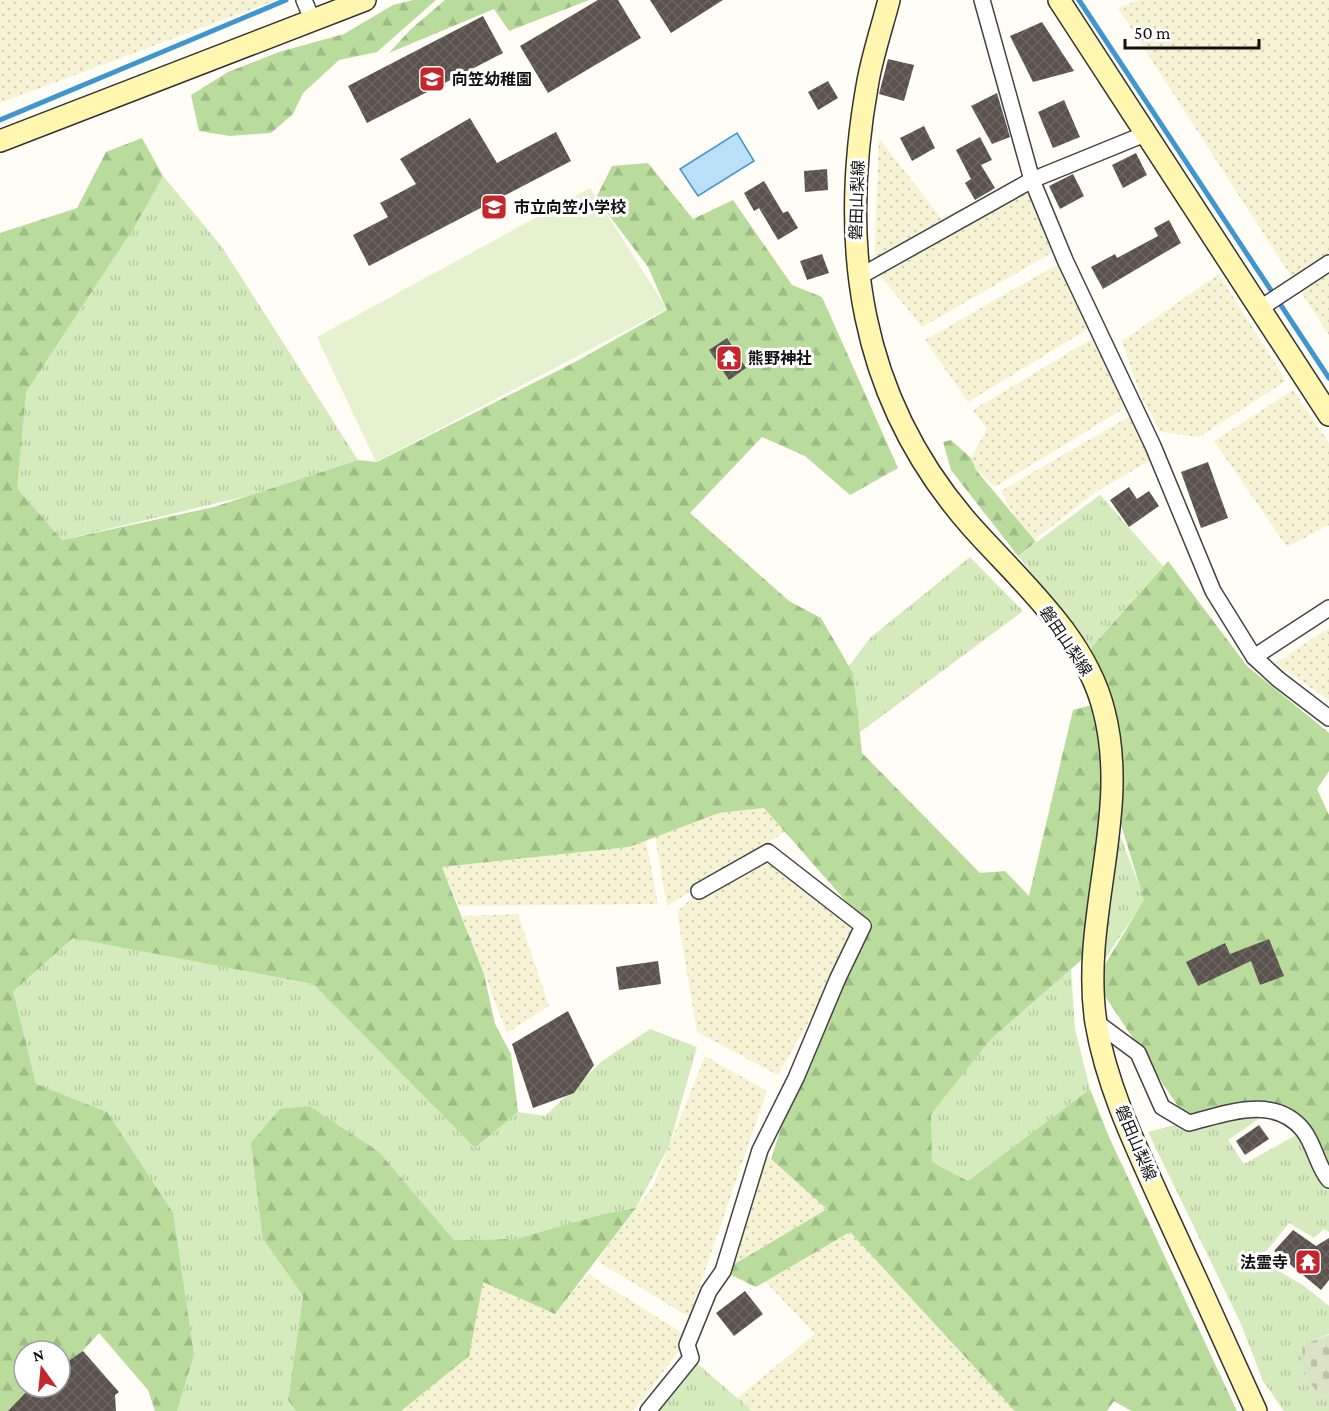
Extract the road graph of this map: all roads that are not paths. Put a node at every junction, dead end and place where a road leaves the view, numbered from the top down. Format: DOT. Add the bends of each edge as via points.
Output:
graph roads {
  1 [pos="365,0"];
  2 [pos="889,0"];
  3 [pos="982,0"];
  4 [pos="1059,0"];
  5 [pos="308,9"];
  6 [pos="1145,134"];
  7 [pos="0,141"];
  8 [pos="1032,180"];
  9 [pos="1329,263"];
  10 [pos="857,278"];
  11 [pos="1259,309"];
  12 [pos="1329,415"];
  13 [pos="1329,608"];
  14 [pos="1254,657"];
  15 [pos="1329,718"];
  16 [pos="699,891"];
  17 [pos="1096,1022"];
  18 [pos="1329,1180"];
  19 [pos="648,1411"];
  20 [pos="1256,1411"];
  1 -- 5 [label="main road"];
  2 -- 10 [label="main road, 磐田山梨線" via="868,80 854,182"];
  3 -- 8 [label="street"];
  4 -- 6 [label="main road"];
  5 -- 7 [label="main road"];
  6 -- 8 [label="street"];
  6 -- 11 [label="main road"];
  8 -- 10 [label="street"];
  8 -- 14 [label="street" via="1063,256 1153,446 1213,591"];
  9 -- 11 [label="street"];
  10 -- 17 [label="main road, 磐田山梨線" via="876,361 921,460 968,522 1059,625 1089,671 1104,708 1114,759 1110,826 1094,941"];
  11 -- 12 [label="main road"];
  13 -- 14 [label="street"];
  14 -- 15 [label="street"];
  16 -- 19 [label="street" via="768,852 863,926 760,1150 723,1271 709,1291 687,1345 691,1358"];
  17 -- 18 [label="street" via="1138,1053 1162,1107 1189,1123 1263,1108 1286,1116 1303,1130"];
  17 -- 20 [label="main road, 磐田山梨線" via="1121,1114"];
}
